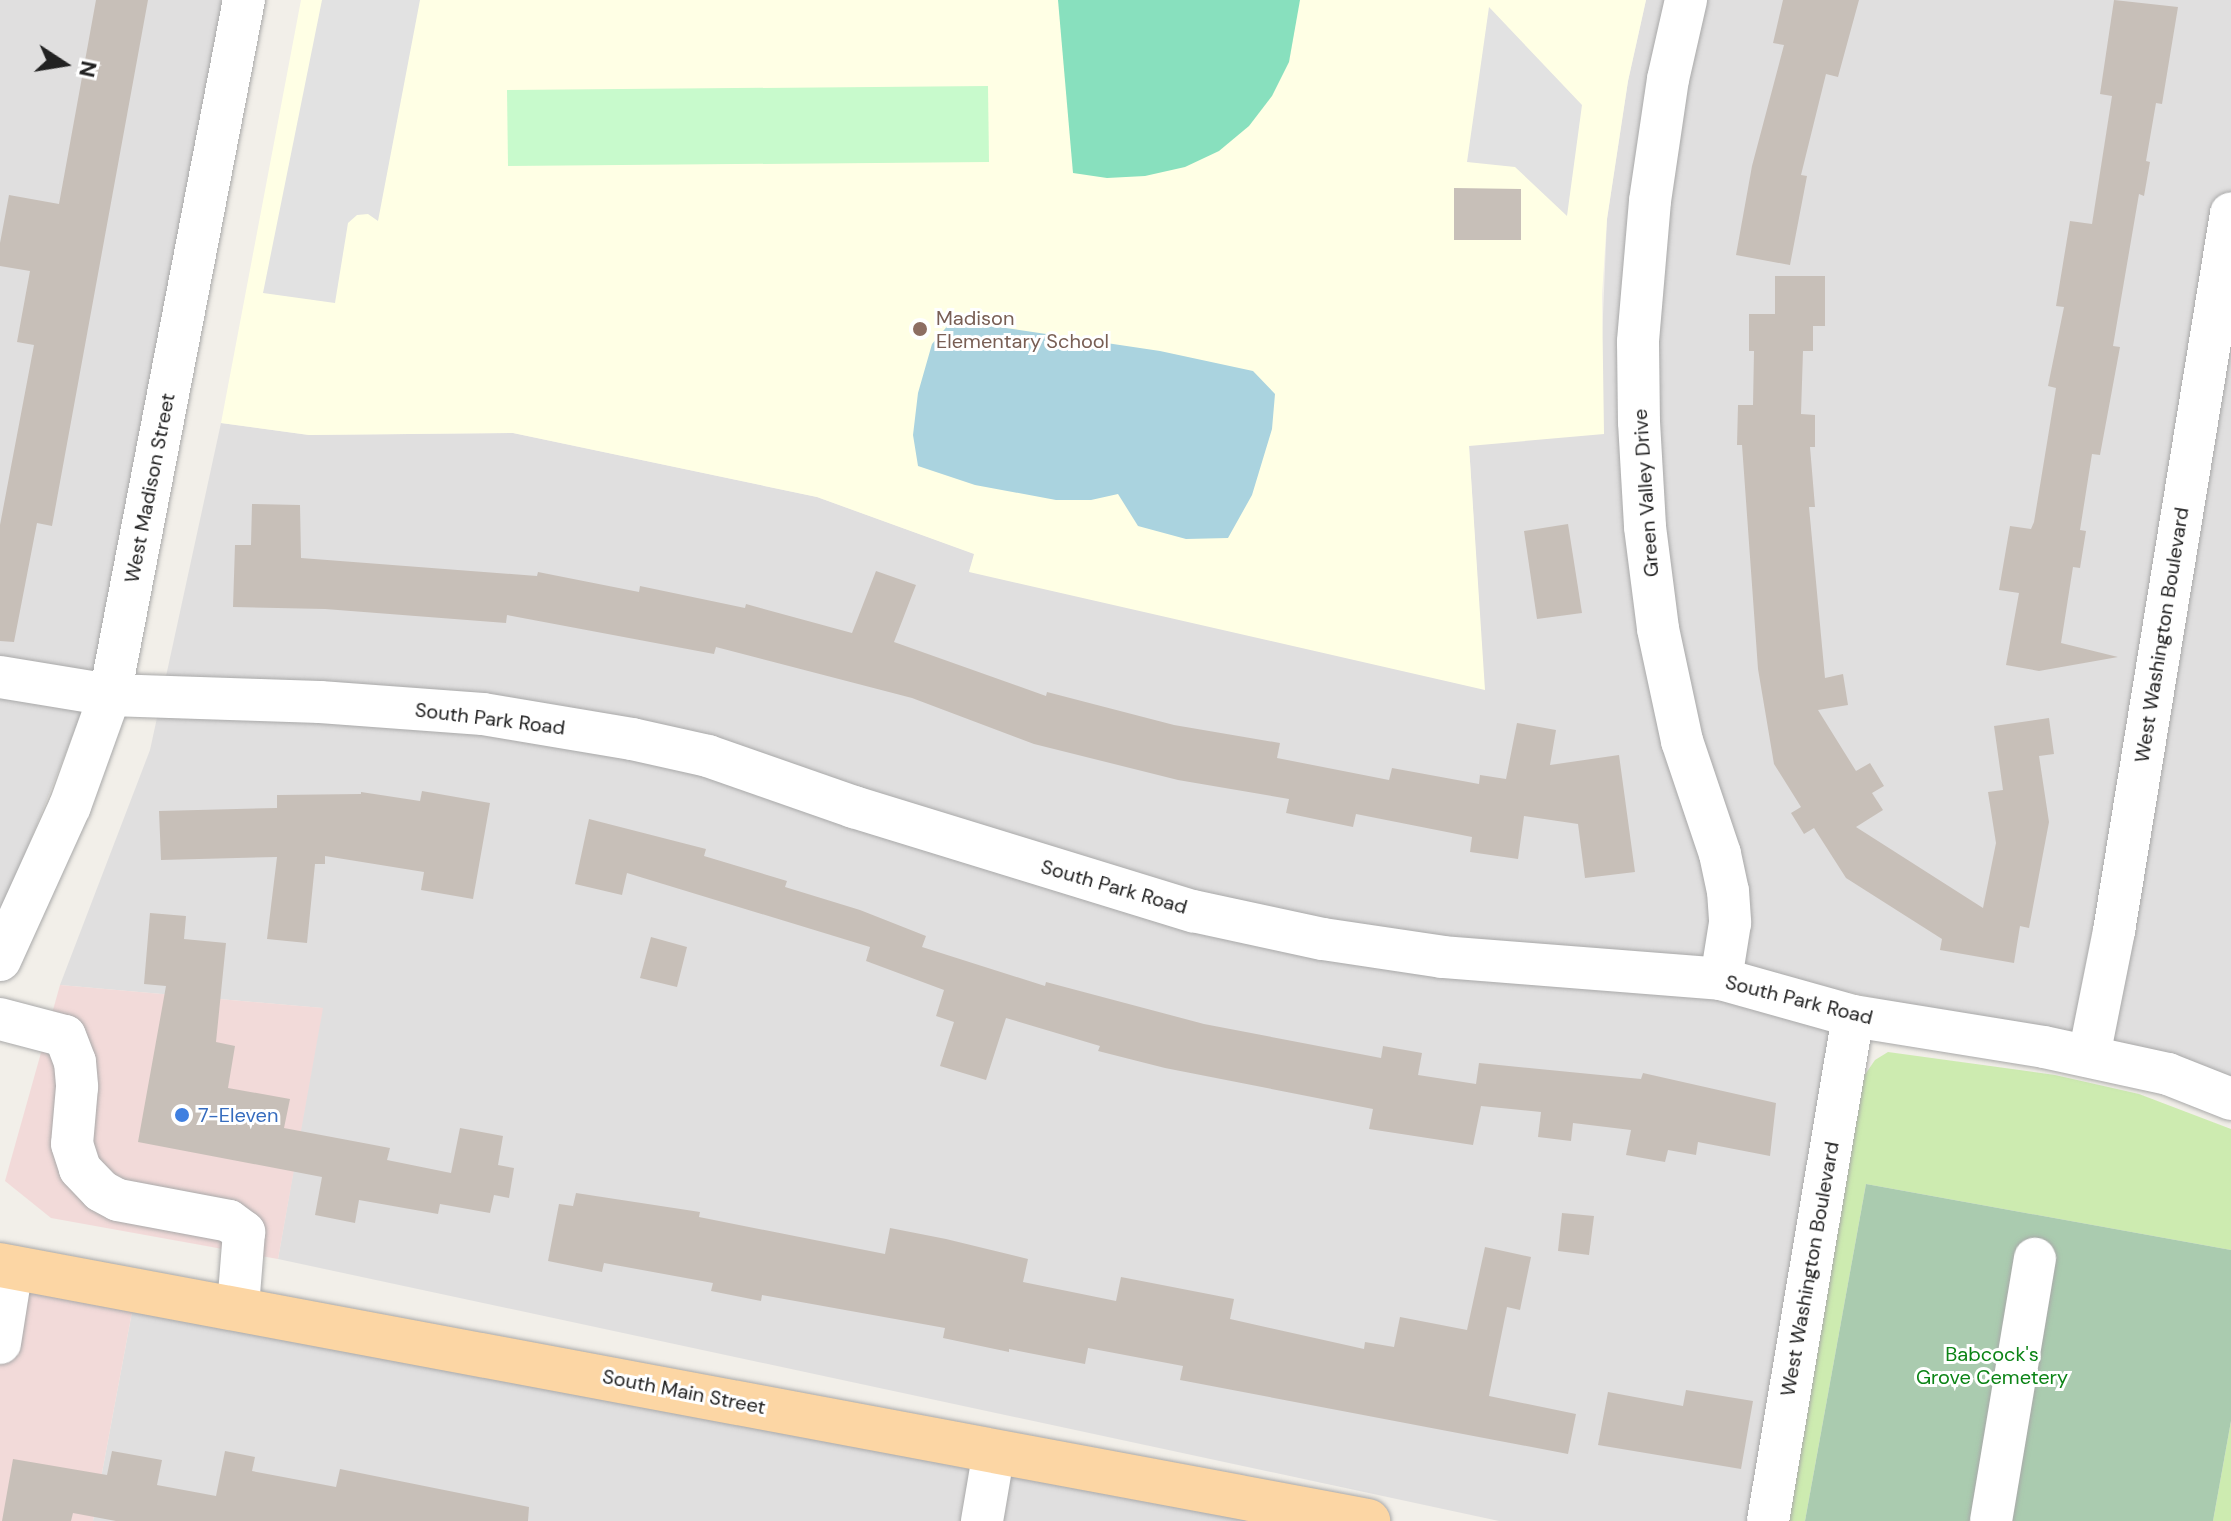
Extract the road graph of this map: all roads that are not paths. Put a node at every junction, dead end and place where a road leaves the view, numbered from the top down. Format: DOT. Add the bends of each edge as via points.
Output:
graph roads {
  1 [pos="244,0"];
  2 [pos="1686,0"];
  3 [pos="2231,213"];
  4 [pos="0,677"];
  5 [pos="110,695"];
  6 [pos="0,960"];
  7 [pos="1721,979"];
  8 [pos="1853,1016"];
  9 [pos="0,1019"];
  10 [pos="2089,1056"];
  11 [pos="2231,1099"];
  12 [pos="2035,1259"];
  13 [pos="6,1266"];
  14 [pos="238,1307"];
  15 [pos="0,1343"];
  16 [pos="994,1451"];
  17 [pos="982,1521"];
  18 [pos="1368,1521"];
  19 [pos="1768,1521"];
  20 [pos="1991,1521"];
  1 -- 5 [label="street, West Madison Street"];
  2 -- 7 [label="street, Green Valley Drive" via="1668,79 1649,214 1638,342 1639,422 1658,629 1682,741 1728,891 1730,923"];
  3 -- 10 [label="street, West Washington Boulevard"];
  4 -- 5 [label="street, South Park Road"];
  5 -- 6 [label="street, West Madison Street" via="70,806"];
  5 -- 7 [label="street, South Park Road" via="320,702 483,714 554,725 708,756 1079,878 1294,933 1443,957"];
  7 -- 8 [label="street, South Park Road"];
  8 -- 10 [label="street, South Park Road"];
  8 -- 19 [label="street, West Washington Boulevard"];
  9 -- 14 [label="street" via="65,1036 77,1087 72,1144 80,1169 101,1191 118,1200 229,1221 244,1232"];
  10 -- 11 [label="street, South Park Road" via="2168,1074"];
  12 -- 20 [label="street"];
  13 -- 14 [label="main road, South Main Street"];
  13 -- 15 [label="street"];
  14 -- 16 [label="main road, South Main Street"];
  16 -- 17 [label="street"];
  16 -- 18 [label="main road, South Main Street"];
}
